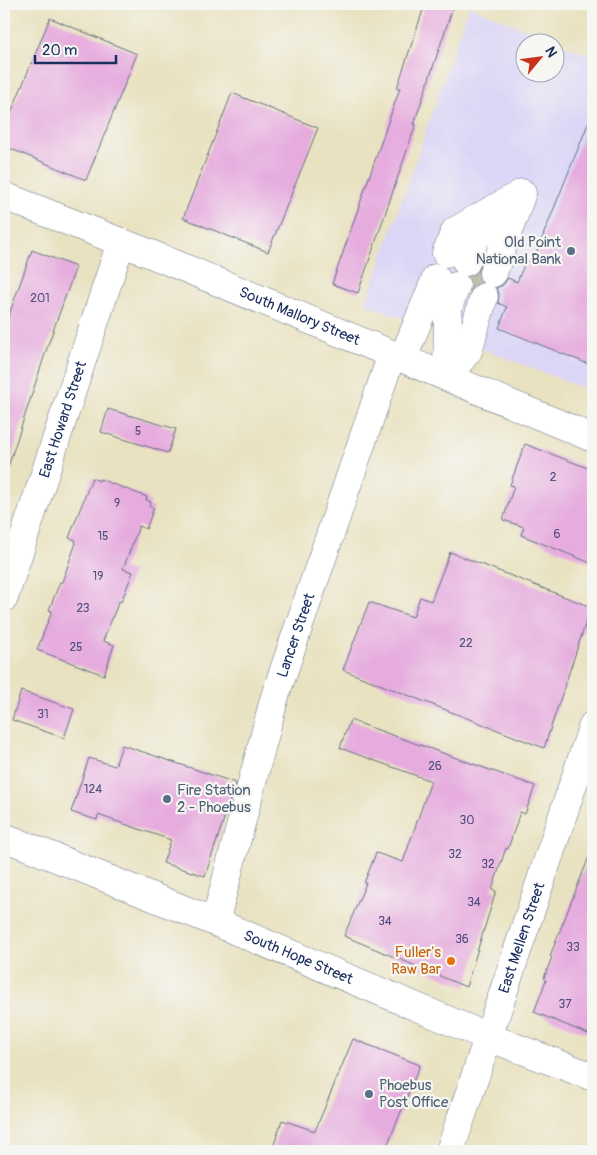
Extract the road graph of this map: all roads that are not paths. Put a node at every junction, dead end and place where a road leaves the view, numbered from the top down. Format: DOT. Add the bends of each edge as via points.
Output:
graph roads {
  1 [pos="4,196"];
  2 [pos="121,242"];
  3 [pos="467,276"];
  4 [pos="397,356"];
  5 [pos="447,377"];
  6 [pos="593,438"];
  7 [pos="4,598"];
  8 [pos="593,725"];
  9 [pos="4,837"];
  10 [pos="215,922"];
  11 [pos="488,1037"];
  12 [pos="593,1077"];
  13 [pos="450,1151"];
  1 -- 2 [label="street, South Mallory Street"];
  2 -- 4 [label="street, South Mallory Street"];
  2 -- 7 [label="street, East Howard Street"];
  3 -- 3 [label="street" via="489,240 522,193 455,231"];
  3 -- 4 [label="street, Lancer Street"];
  3 -- 5 [label="street" via="468,350"];
  4 -- 5 [label="street, South Mallory Street"];
  4 -- 10 [label="street, Lancer Street" via="275,696"];
  5 -- 6 [label="street, South Mallory Street"];
  8 -- 11 [label="street, East Mellen Street"];
  9 -- 10 [label="street, South Hope Street"];
  10 -- 11 [label="street, South Hope Street"];
  11 -- 12 [label="street, South Hope Street"];
  11 -- 13 [label="street, East Mellen Street"];
}
